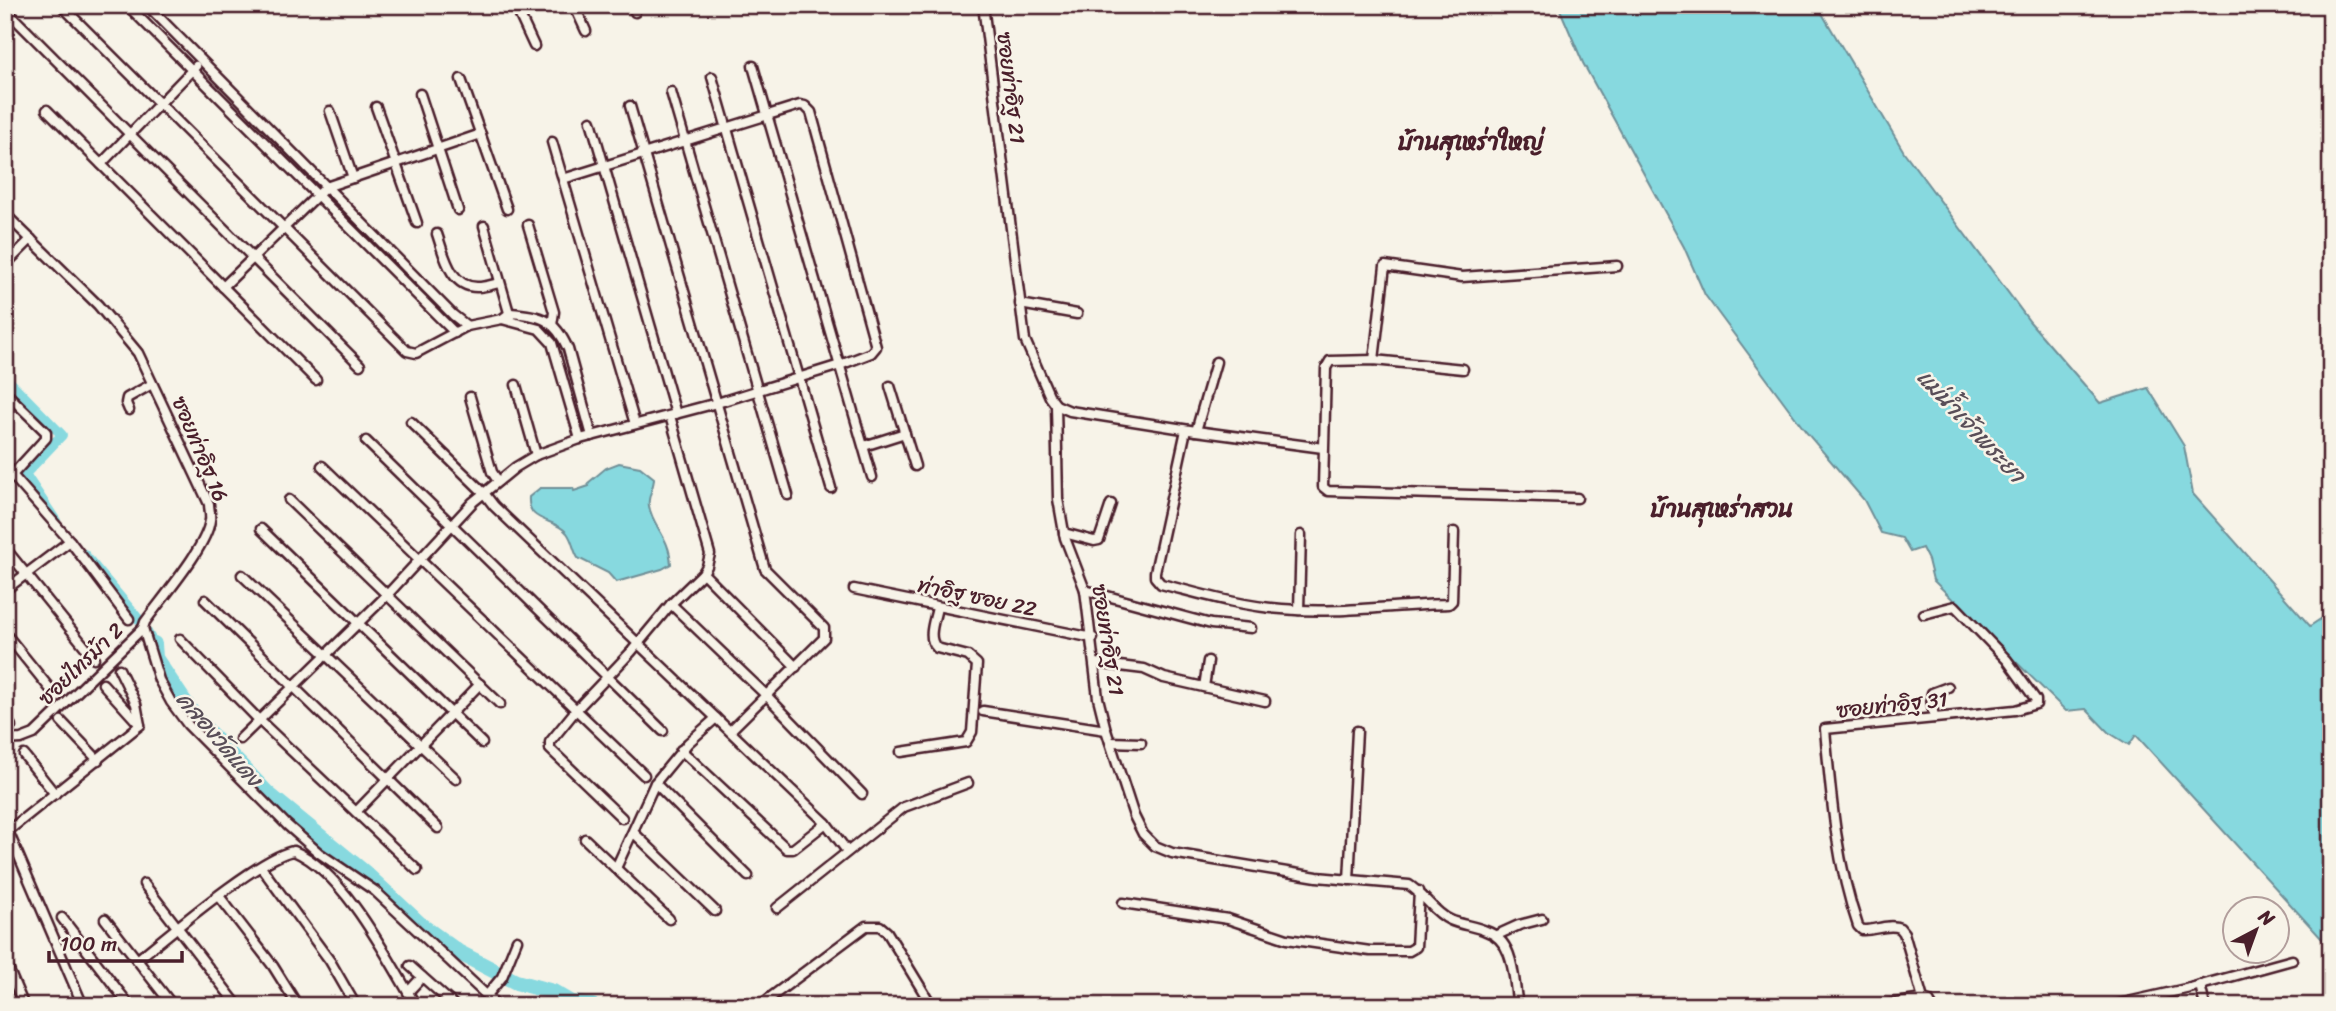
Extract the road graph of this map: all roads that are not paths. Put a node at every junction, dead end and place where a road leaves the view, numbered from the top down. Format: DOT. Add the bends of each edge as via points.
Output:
graph roads {
  1 [pos="61,5"];
  2 [pos="127,5"];
  3 [pos="147,5"];
  4 [pos="515,5"];
  5 [pos="575,5"];
  6 [pos="983,5"];
  7 [pos="12,16"];
  8 [pos="586,31"];
  9 [pos="534,46"];
  10 [pos="200,61"];
  11 [pos="753,66"];
  12 [pos="193,70"];
  13 [pos="712,78"];
  14 [pos="461,79"];
  15 [pos="671,92"];
  16 [pos="420,94"];
  17 [pos="159,104"];
  18 [pos="630,106"];
  19 [pos="376,107"];
  20 [pos="47,110"];
  21 [pos="331,111"];
  22 [pos="768,116"];
  23 [pos="591,121"];
  24 [pos="727,128"];
  25 [pos="130,134"];
  26 [pos="481,134"];
  27 [pos="686,141"];
  28 [pos="552,142"];
  29 [pos="438,149"];
  30 [pos="645,154"];
  31 [pos="396,163"];
  32 [pos="101,164"];
  33 [pos="604,166"];
  34 [pos="353,178"];
  35 [pos="563,179"];
  36 [pos="326,187"];
  37 [pos="317,195"];
  38 [pos="507,209"];
  39 [pos="458,210"];
  40 [pos="7,218"];
  41 [pos="417,223"];
  42 [pos="528,225"];
  43 [pos="484,226"];
  44 [pos="283,228"];
  45 [pos="437,234"];
  46 [pos="31,239"];
  47 [pos="253,258"];
  48 [pos="5,265"];
  49 [pos="1616,266"];
  50 [pos="412,274"];
  51 [pos="404,283"];
  52 [pos="500,283"];
  53 [pos="223,287"];
  54 [pos="1020,304"];
  55 [pos="1077,314"];
  56 [pos="508,318"];
  57 [pos="552,325"];
  58 [pos="467,326"];
  59 [pos="455,333"];
  60 [pos="1374,360"];
  61 [pos="1216,362"];
  62 [pos="360,365"];
  63 [pos="840,365"];
  64 [pos="1464,369"];
  65 [pos="799,377"];
  66 [pos="316,380"];
  67 [pos="152,384"];
  68 [pos="516,385"];
  69 [pos="890,386"];
  70 [pos="758,390"];
  71 [pos="5,392"];
  72 [pos="470,397"];
  73 [pos="717,403"];
  74 [pos="1056,405"];
  75 [pos="129,410"];
  76 [pos="673,415"];
  77 [pos="411,422"];
  78 [pos="635,424"];
  79 [pos="1186,430"];
  80 [pos="1196,431"];
  81 [pos="905,433"];
  82 [pos="592,436"];
  83 [pos="580,439"];
  84 [pos="366,441"];
  85 [pos="863,446"];
  86 [pos="1323,448"];
  87 [pos="536,455"];
  88 [pos="322,466"];
  89 [pos="915,466"];
  90 [pos="5,467"];
  91 [pos="13,474"];
  92 [pos="872,477"];
  93 [pos="498,481"];
  94 [pos="831,488"];
  95 [pos="484,493"];
  96 [pos="788,495"];
  97 [pos="1577,498"];
  98 [pos="289,500"];
  99 [pos="1111,504"];
  100 [pos="452,526"];
  101 [pos="261,529"];
  102 [pos="1454,532"];
  103 [pos="1064,533"];
  104 [pos="1301,535"];
  105 [pos="70,541"];
  106 [pos="5,548"];
  107 [pos="420,560"];
  108 [pos="702,573"];
  109 [pos="26,574"];
  110 [pos="242,575"];
  111 [pos="854,589"];
  112 [pos="5,590"];
  113 [pos="1085,590"];
  114 [pos="387,595"];
  115 [pos="205,600"];
  116 [pos="671,604"];
  117 [pos="937,607"];
  118 [pos="1299,610"];
  119 [pos="1924,614"];
  120 [pos="129,619"];
  121 [pos="358,623"];
  122 [pos="143,628"];
  123 [pos="1251,628"];
  124 [pos="5,634"];
  125 [pos="1093,638"];
  126 [pos="180,639"];
  127 [pos="638,643"];
  128 [pos="326,655"];
  129 [pos="94,658"];
  130 [pos="1208,662"];
  131 [pos="1095,663"];
  132 [pos="796,667"];
  133 [pos="119,669"];
  134 [pos="608,677"];
  135 [pos="103,684"];
  136 [pos="480,684"];
  137 [pos="293,687"];
  138 [pos="1204,687"];
  139 [pos="1948,687"];
  140 [pos="51,690"];
  141 [pos="766,695"];
  142 [pos="1265,701"];
  143 [pos="500,704"];
  144 [pos="576,710"];
  145 [pos="983,711"];
  146 [pos="451,714"];
  147 [pos="5,718"];
  148 [pos="716,718"];
  149 [pos="1934,718"];
  150 [pos="259,720"];
  151 [pos="61,721"];
  152 [pos="140,725"];
  153 [pos="12,726"];
  154 [pos="1106,730"];
  155 [pos="730,731"];
  156 [pos="1357,731"];
  157 [pos="663,732"];
  158 [pos="240,739"];
  159 [pos="5,740"];
  160 [pos="1110,742"];
  161 [pos="482,743"];
  162 [pos="1141,743"];
  163 [pos="421,745"];
  164 [pos="681,750"];
  165 [pos="901,752"];
  166 [pos="24,755"];
  167 [pos="98,760"];
  168 [pos="644,775"];
  169 [pos="388,779"];
  170 [pos="456,779"];
  171 [pos="655,783"];
  172 [pos="968,783"];
  173 [pos="55,794"];
  174 [pos="862,794"];
  175 [pos="356,812"];
  176 [pos="622,818"];
  177 [pos="826,822"];
  178 [pos="7,828"];
  179 [pos="438,828"];
  180 [pos="634,833"];
  181 [pos="585,839"];
  182 [pos="847,851"];
  183 [pos="261,867"];
  184 [pos="616,869"];
  185 [pos="417,870"];
  186 [pos="748,876"];
  187 [pos="1349,880"];
  188 [pos="144,884"];
  189 [pos="1419,891"];
  190 [pos="219,896"];
  191 [pos="1123,903"];
  192 [pos="777,908"];
  193 [pos="715,911"];
  194 [pos="62,918"];
  195 [pos="105,919"];
  196 [pos="669,919"];
  197 [pos="1542,919"];
  198 [pos="178,927"];
  199 [pos="71,930"];
  200 [pos="1497,935"];
  201 [pos="517,940"];
  202 [pos="56,941"];
  203 [pos="137,960"];
  204 [pos="2291,960"];
  205 [pos="5,961"];
  206 [pos="410,966"];
  207 [pos="422,977"];
  208 [pos="2200,985"];
  209 [pos="408,992"];
  210 [pos="488,994"];
  211 [pos="1923,999"];
  212 [pos="24,1006"];
  213 [pos="83,1006"];
  214 [pos="131,1006"];
  215 [pos="173,1006"];
  216 [pos="238,1006"];
  217 [pos="298,1006"];
  218 [pos="356,1006"];
  219 [pos="416,1006"];
  220 [pos="455,1006"];
  221 [pos="498,1006"];
  222 [pos="759,1006"];
  223 [pos="932,1006"];
  224 [pos="1518,1006"];
  225 [pos="1877,1006"];
  226 [pos="1932,1006"];
  227 [pos="2110,1006"];
  228 [pos="2205,1006"];
  1 -- 17 [label="street"];
  2 -- 12 [label="street"];
  3 -- 10 [label="street"];
  4 -- 9 [label="street"];
  5 -- 8 [label="street"];
  6 -- 54 [label="street, ซอยท่าอิฐ 21"];
  7 -- 25 [label="street"];
  10 -- 12 [label="street"];
  10 -- 36 [label="street"];
  11 -- 22 [label="street"];
  12 -- 17 [label="street"];
  12 -- 37 [label="street"];
  13 -- 24 [label="street"];
  14 -- 26 [label="street"];
  15 -- 27 [label="street"];
  16 -- 29 [label="street"];
  17 -- 25 [label="street"];
  17 -- 44 [label="street"];
  18 -- 30 [label="street"];
  19 -- 31 [label="street"];
  20 -- 32 [label="street"];
  21 -- 34 [label="street"];
  22 -- 24 [label="street"];
  22 -- 63 [label="street"];
  22 -- 63 [label="street" via="800,105 811,112 876,340 872,353"];
  23 -- 33 [label="street"];
  24 -- 27 [label="street"];
  24 -- 65 [label="street"];
  25 -- 32 [label="street"];
  25 -- 47 [label="street"];
  26 -- 29 [label="street"];
  26 -- 38 [label="street"];
  27 -- 30 [label="street"];
  27 -- 70 [label="street"];
  28 -- 35 [label="street"];
  29 -- 31 [label="street"];
  29 -- 39 [label="street"];
  30 -- 33 [label="street"];
  30 -- 73 [label="street"];
  31 -- 34 [label="street"];
  31 -- 41 [label="street"];
  32 -- 53 [label="street"];
  33 -- 35 [label="street"];
  33 -- 76 [label="street"];
  34 -- 36 [label="street"];
  35 -- 78 [label="street"];
  36 -- 37 [label="street"];
  36 -- 50 [label="street"];
  37 -- 44 [label="street"];
  37 -- 51 [label="street"];
  40 -- 46 [label="street, ซอยท่าอิฐ 16"];
  42 -- 57 [label="street" via="554,312"];
  43 -- 52 [label="street"];
  44 -- 47 [label="street"];
  44 -- 59 [label="street" via="411,353"];
  45 -- 52 [label="street" via="457,279 477,288"];
  46 -- 48 [label="street"];
  46 -- 67 [label="street, ซอยท่าอิฐ 16" via="124,334"];
  47 -- 53 [label="street"];
  47 -- 62 [label="street"];
  49 -- 60 [label="street" via="1462,276 1385,266"];
  50 -- 51 [label="street"];
  50 -- 58 [label="street"];
  51 -- 59 [label="street"];
  52 -- 56 [label="street"];
  53 -- 66 [label="street"];
  54 -- 55 [label="street"];
  54 -- 74 [label="street, ซอยท่าอิฐ 21" via="1025,340"];
  56 -- 57 [label="street" via="534,314"];
  56 -- 58 [label="street"];
  56 -- 83 [label="street" via="539,329 552,343"];
  57 -- 82 [label="street" via="568,349"];
  58 -- 59 [label="street"];
  60 -- 64 [label="street"];
  60 -- 86 [label="street" via="1330,361"];
  61 -- 80 [label="street"];
  63 -- 65 [label="street"];
  63 -- 85 [label="street"];
  65 -- 70 [label="street"];
  65 -- 94 [label="street"];
  67 -- 75 [label="street" via="127,398"];
  67 -- 122 [label="street, ซอยท่าอิฐ 16" via="209,504 211,519 190,562"];
  68 -- 87 [label="street"];
  69 -- 81 [label="street"];
  70 -- 73 [label="street"];
  70 -- 96 [label="street"];
  71 -- 91 [label="street" via="46,432 46,438"];
  72 -- 93 [label="street"];
  73 -- 76 [label="street"];
  73 -- 132 [label="street" via="765,569 826,633"];
  74 -- 79 [label="street"];
  74 -- 103 [label="street, ซอยท่าอิฐ 21" via="1058,499"];
  76 -- 78 [label="street"];
  76 -- 108 [label="street" via="710,554"];
  77 -- 95 [label="street"];
  78 -- 82 [label="street"];
  79 -- 80 [label="street"];
  79 -- 118 [label="street" via="1155,577 1161,584 1246,605"];
  80 -- 86 [label="street"];
  81 -- 85 [label="street"];
  81 -- 89 [label="street"];
  82 -- 83 [label="street"];
  83 -- 87 [label="street"];
  84 -- 100 [label="street"];
  85 -- 92 [label="street"];
  86 -- 97 [label="street" via="1323,486 1328,491"];
  87 -- 93 [label="street"];
  88 -- 107 [label="street"];
  90 -- 91 [label="street"];
  91 -- 105 [label="street"];
  93 -- 95 [label="street"];
  95 -- 100 [label="street"];
  95 -- 127 [label="street"];
  98 -- 114 [label="street"];
  99 -- 103 [label="street" via="1099,540"];
  100 -- 107 [label="street"];
  100 -- 134 [label="street"];
  101 -- 121 [label="street"];
  102 -- 118 [label="street" via="1449,604"];
  103 -- 113 [label="street, ซอยท่าอิฐ 21"];
  104 -- 118 [label="street"];
  105 -- 109 [label="street"];
  105 -- 120 [label="street"];
  106 -- 109 [label="street"];
  107 -- 114 [label="street"];
  107 -- 144 [label="street"];
  108 -- 116 [label="street"];
  108 -- 132 [label="street"];
  109 -- 112 [label="street"];
  109 -- 129 [label="street"];
  110 -- 128 [label="street"];
  111 -- 117 [label="street, ท่าอิฐ ซอย 22"];
  113 -- 123 [label="street" via="1211,624"];
  113 -- 125 [label="street, ซอยท่าอิฐ 21"];
  114 -- 121 [label="street"];
  114 -- 136 [label="street"];
  115 -- 137 [label="street"];
  116 -- 127 [label="street"];
  116 -- 141 [label="street"];
  117 -- 125 [label="street, ท่าอิฐ ซอย 22"];
  117 -- 165 [label="street" via="933,645 968,656 977,664 972,732 966,742"];
  119 -- 149 [label="street, ซอยท่าอิฐ 31" via="1955,606 2007,660 2036,700 2032,707"];
  121 -- 128 [label="street"];
  121 -- 146 [label="street"];
  122 -- 159 [label="street, ซอยไทรม้า 2" via="34,734"];
  122 -- 210 [label="street" via="171,702 207,745 287,825 376,891"];
  124 -- 140 [label="street"];
  125 -- 131 [label="street, ซอยท่าอิฐ 21"];
  126 -- 150 [label="street"];
  127 -- 134 [label="street"];
  127 -- 148 [label="street"];
  128 -- 137 [label="street"];
  128 -- 163 [label="street"];
  130 -- 138 [label="street"];
  131 -- 138 [label="street" via="1144,669"];
  131 -- 154 [label="street, ซอยท่าอิฐ 21"];
  132 -- 141 [label="street"];
  133 -- 152 [label="street" via="136,704"];
  134 -- 144 [label="street"];
  134 -- 157 [label="street"];
  135 -- 152 [label="street"];
  136 -- 143 [label="street"];
  136 -- 146 [label="street"];
  137 -- 150 [label="street"];
  137 -- 169 [label="street"];
  138 -- 142 [label="street"];
  139 -- 149 [label="street" via="1932,693"];
  141 -- 155 [label="street"];
  141 -- 174 [label="street"];
  144 -- 168 [label="street"];
  144 -- 176 [label="street" via="552,736 550,749"];
  145 -- 154 [label="street"];
  146 -- 161 [label="street"];
  146 -- 163 [label="street"];
  147 -- 153 [label="street"];
  148 -- 155 [label="street"];
  148 -- 164 [label="street"];
  149 -- 211 [label="street, ซอยท่าอิฐ 31" via="1825,729 1832,811 1858,926 1862,930 1900,928"];
  150 -- 158 [label="street"];
  150 -- 175 [label="street"];
  151 -- 167 [label="street"];
  152 -- 167 [label="street"];
  154 -- 160 [label="street, ซอยท่าอิฐ 21"];
  155 -- 177 [label="street"];
  156 -- 187 [label="street"];
  160 -- 162 [label="street"];
  160 -- 187 [label="street, ซอยท่าอิฐ 21" via="1134,816 1155,846 1172,853"];
  163 -- 169 [label="street"];
  163 -- 170 [label="street"];
  164 -- 171 [label="street"];
  164 -- 177 [label="street" via="787,849"];
  166 -- 173 [label="street"];
  167 -- 173 [label="street"];
  169 -- 175 [label="street"];
  169 -- 179 [label="street"];
  171 -- 180 [label="street"];
  171 -- 186 [label="street"];
  172 -- 182 [label="street" via="912,802"];
  173 -- 178 [label="street"];
  175 -- 185 [label="street"];
  177 -- 182 [label="street"];
  178 -- 202 [label="street"];
  180 -- 184 [label="street"];
  180 -- 193 [label="street"];
  181 -- 184 [label="street"];
  182 -- 192 [label="street"];
  183 -- 190 [label="street"];
  183 -- 209 [label="street" via="294,851 330,877 348,896"];
  183 -- 218 [label="street" via="324,952"];
  184 -- 196 [label="street"];
  187 -- 189 [label="street, ซอยท่าอิฐ 21" via="1409,885"];
  188 -- 198 [label="street"];
  189 -- 191 [label="street" via="1418,939 1409,951 1370,951 1287,939 1228,919"];
  189 -- 200 [label="street" via="1449,920"];
  190 -- 198 [label="street"];
  190 -- 217 [label="street"];
  194 -- 199 [label="street"];
  195 -- 203 [label="street"];
  197 -- 200 [label="street"];
  198 -- 203 [label="street"];
  198 -- 216 [label="street"];
  199 -- 202 [label="street"];
  199 -- 214 [label="street"];
  200 -- 224 [label="street" via="1510,958"];
  201 -- 210 [label="street" via="502,977"];
  202 -- 213 [label="street"];
  203 -- 215 [label="street"];
  204 -- 208 [label="street"];
  205 -- 212 [label="street"];
  206 -- 207 [label="street"];
  207 -- 209 [label="street"];
  207 -- 220 [label="street"];
  208 -- 227 [label="street"];
  208 -- 228 [label="street"];
  209 -- 219 [label="street"];
  210 -- 221 [label="street"];
  211 -- 225 [label="street"];
  211 -- 226 [label="street"];
  222 -- 223 [label="street" via="866,926 874,925 887,932"];
}
